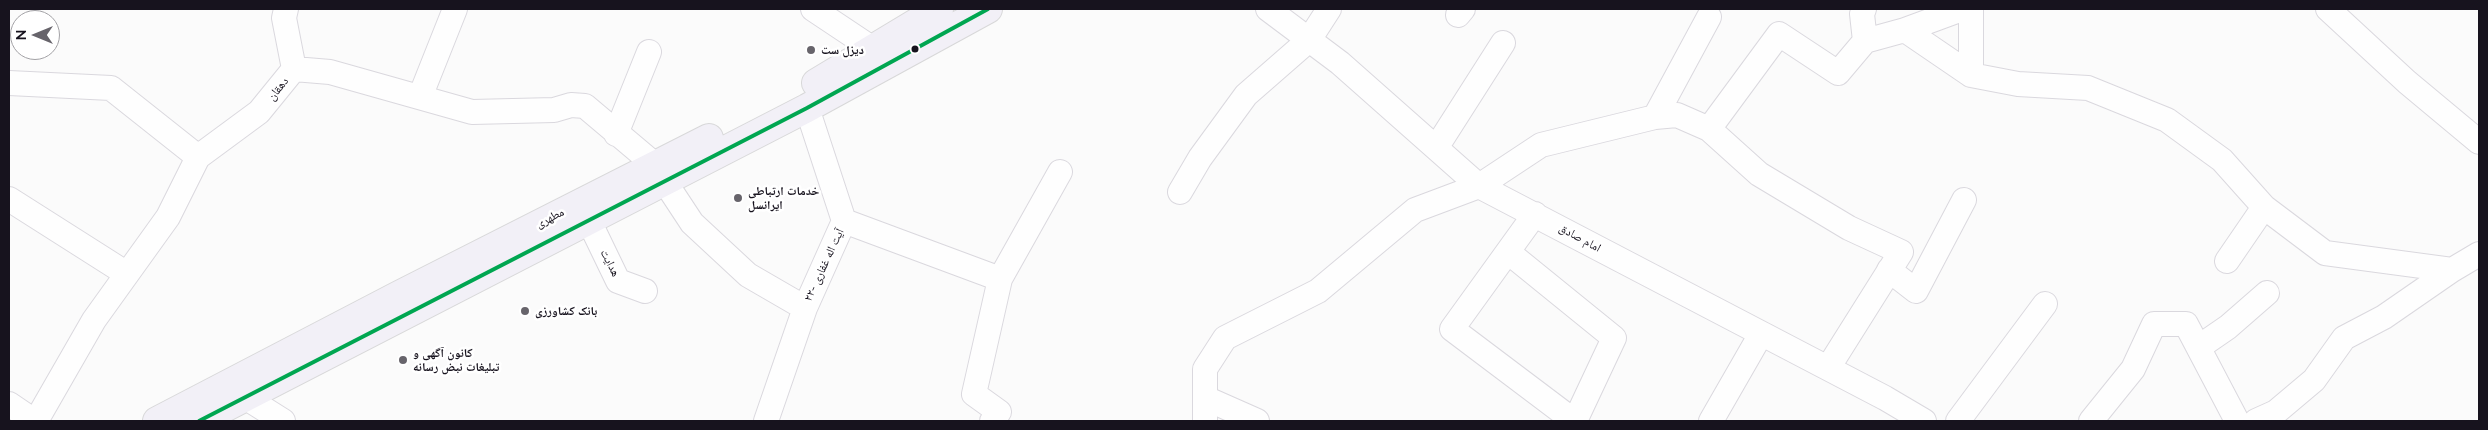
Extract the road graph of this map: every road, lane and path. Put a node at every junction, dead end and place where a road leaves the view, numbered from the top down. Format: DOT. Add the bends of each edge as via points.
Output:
graph roads {
  1 [pos="286,9"];
  2 [pos="455,9"];
  3 [pos="813,9"];
  4 [pos="939,9"];
  5 [pos="988,9"];
  6 [pos="1268,9"];
  7 [pos="1329,9"];
  8 [pos="1864,9"];
  9 [pos="1962,9"];
  10 [pos="1971,9"];
  11 [pos="2328,9"];
  12 [pos="1709,17"];
  13 [pos="1905,30"];
  14 [pos="1309,40"];
  15 [pos="1865,41"];
  16 [pos="1503,43"];
  17 [pos="873,49"];
  18 [pos="649,52"];
  19 [pos="294,69"];
  20 [pos="1971,75"];
  21 [pos="9,83"];
  22 [pos="420,97"];
  23 [pos="807,108"];
  24 [pos="1655,116"];
  25 [pos="1709,129"];
  26 [pos="616,134"];
  27 [pos="2479,142"];
  28 [pos="1436,148"];
  29 [pos="198,157"];
  30 [pos="1060,172"];
  31 [pos="660,174"];
  32 [pos="1479,186"];
  33 [pos="1180,192"];
  34 [pos="9,199"];
  35 [pos="1964,200"];
  36 [pos="2264,207"];
  37 [pos="1535,214"];
  38 [pos="589,221"];
  39 [pos="844,221"];
  40 [pos="1508,252"];
  41 [pos="2479,254"];
  42 [pos="2227,261"];
  43 [pos="1889,270"];
  44 [pos="2452,270"];
  45 [pos="127,274"];
  46 [pos="1000,279"];
  47 [pos="645,291"];
  48 [pos="2267,293"];
  49 [pos="2044,304"];
  50 [pos="805,308"];
  51 [pos="1761,334"];
  52 [pos="2199,348"];
  53 [pos="1828,368"];
  54 [pos="245,398"];
  55 [pos="1205,398"];
  56 [pos="9,404"];
  57 [pos="35,421"];
  58 [pos="157,421"];
  59 [pos="199,421"];
  60 [pos="282,421"];
  61 [pos="766,421"];
  62 [pos="992,421"];
  63 [pos="1205,421"];
  64 [pos="1257,421"];
  65 [pos="1574,421"];
  66 [pos="1711,421"];
  67 [pos="1924,421"];
  68 [pos="1958,421"];
  69 [pos="2091,421"];
  70 [pos="2253,421"];
  1 -- 19 [label="street" via="284,18"];
  2 -- 22 [label="street"];
  3 -- 17 [label="street"];
  4 -- 17 [label="main road, مطهری"];
  5 -- 23 [label="main road, مطهری"];
  6 -- 14 [label="street, امام صادق"];
  7 -- 14 [label="street"];
  8 -- 15 [label="street"];
  9 -- 13 [label="street"];
  10 -- 20 [label="street"];
  11 -- 27 [label="street" via="2407,82"];
  12 -- 24 [label="street"];
  13 -- 15 [label="street"];
  13 -- 20 [label="street"];
  14 -- 28 [label="street, امام صادق" via="1340,63"];
  14 -- 33 [label="street" via="1246,95 1200,158"];
  15 -- 25 [label="street" via="1838,73 1779,34"];
  16 -- 28 [label="street"];
  17 -- 31 [label="main road, مطهری"];
  18 -- 26 [label="street"];
  19 -- 22 [label="street, دهقان" via="330,72"];
  19 -- 29 [label="street, دهقان" via="259,112"];
  20 -- 36 [label="street" via="2018,84 2088,88 2167,120 2222,160"];
  21 -- 29 [label="street" via="111,88"];
  22 -- 26 [label="street, دهقان" via="472,112 585,106"];
  23 -- 31 [label="main road, مطهری"];
  23 -- 39 [label="street, ۲۲- آیت اله غفاری"];
  24 -- 25 [label="street" via="1677,115"];
  24 -- 32 [label="street" via="1541,145"];
  25 -- 43 [label="street" via="1760,174 1849,228 1901,252"];
  26 -- 31 [label="street, دهقان"];
  28 -- 32 [label="street, امام صادق"];
  29 -- 45 [label="street, دهقان" via="168,216"];
  30 -- 46 [label="street"];
  31 -- 38 [label="main road, مطهری"];
  31 -- 50 [label="street, دهقان" via="692,223 748,275"];
  31 -- 58 [label="main road, مطهری" via="408,290"];
  32 -- 37 [label="street, امام صادق"];
  32 -- 55 [label="street" via="1415,210 1318,291 1225,338 1205,369"];
  34 -- 45 [label="street"];
  35 -- 43 [label="street" via="1916,291"];
  36 -- 42 [label="street"];
  36 -- 44 [label="street" via="2325,254"];
  37 -- 40 [label="street"];
  37 -- 51 [label="street, امام صادق"];
  38 -- 47 [label="street, هدایت" via="618,281"];
  38 -- 54 [label="main road, مطهری"];
  39 -- 46 [label="street"];
  39 -- 50 [label="street, ۲۲- آیت اله غفاری"];
  40 -- 65 [label="street" via="1614,338"];
  40 -- 65 [label="street" via="1452,329"];
  41 -- 44 [label="street"];
  43 -- 53 [label="street"];
  44 -- 70 [label="street" via="2384,317 2344,338 2314,380 2276,412"];
  45 -- 57 [label="street, دهقان" via="94,320"];
  46 -- 62 [label="street" via="974,394 999,412"];
  48 -- 52 [label="street"];
  49 -- 68 [label="street"];
  50 -- 61 [label="street, ۲۲- آیت اله غفاری"];
  51 -- 53 [label="street, امام صادق"];
  51 -- 66 [label="street"];
  52 -- 69 [label="street" via="2186,324 2154,324 2133,369"];
  52 -- 70 [label="street"];
  53 -- 67 [label="street, امام صادق"];
  54 -- 59 [label="main road, مطهری"];
  54 -- 60 [label="street"];
  55 -- 63 [label="street"];
  55 -- 64 [label="street"];
  56 -- 57 [label="street"];
}
